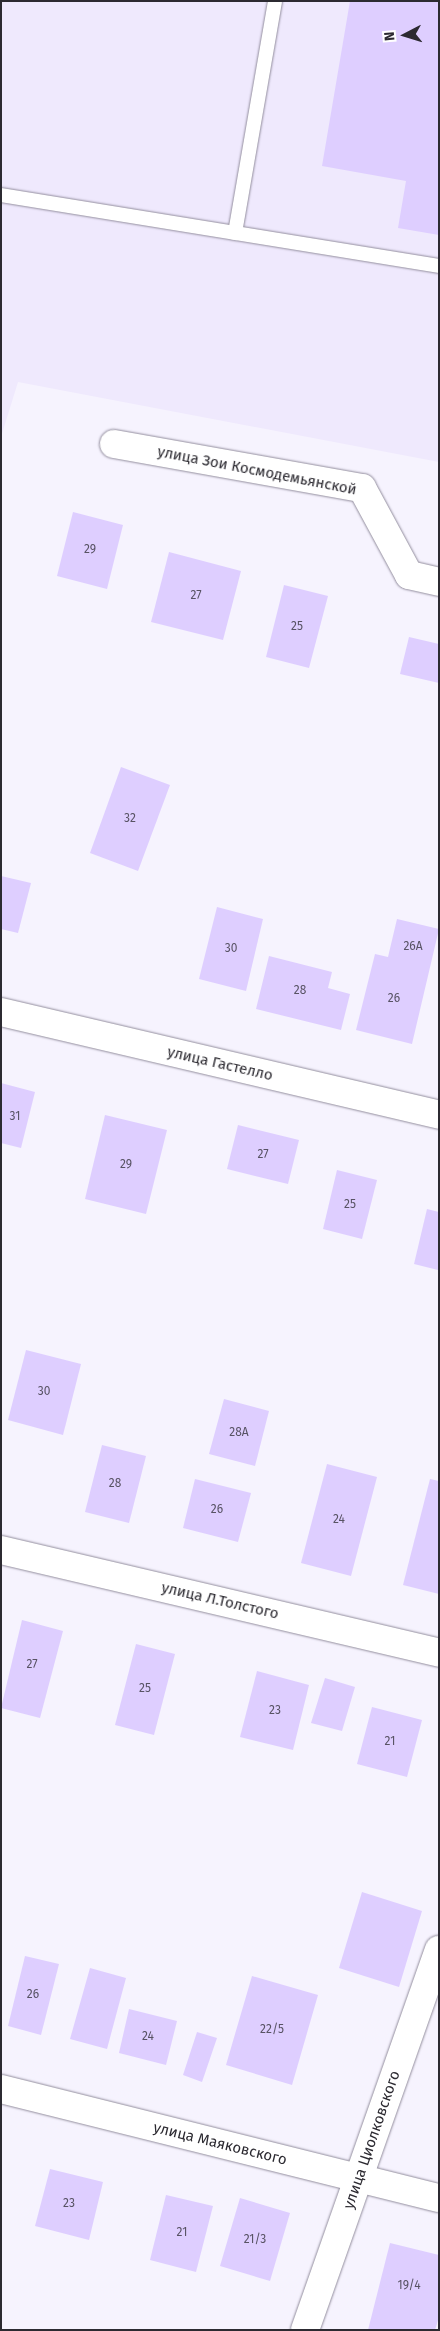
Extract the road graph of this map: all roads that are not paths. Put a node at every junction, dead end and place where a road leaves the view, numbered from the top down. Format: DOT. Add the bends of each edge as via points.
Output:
graph roads {
  1 [pos="276,1"];
  2 [pos="1,195"];
  3 [pos="235,233"];
  4 [pos="439,266"];
  5 [pos="114,444"];
  6 [pos="439,582"];
  7 [pos="1,1012"];
  8 [pos="439,1116"];
  9 [pos="1,1550"];
  10 [pos="439,1652"];
  11 [pos="439,1950"];
  12 [pos="1,2089"];
  13 [pos="358,2179"];
  14 [pos="439,2198"];
  15 [pos="305,2330"];
  1 -- 3 [label="lane"];
  2 -- 3 [label="lane"];
  3 -- 4 [label="lane"];
  5 -- 6 [label="street, улица Зои Космодемьянской" via="362,488 409,575"];
  7 -- 8 [label="street, улица Гастелло"];
  9 -- 10 [label="street, улица Л.Толстого"];
  11 -- 13 [label="street, улица Циолковского"];
  12 -- 13 [label="street, улица Маяковского"];
  13 -- 14 [label="street, улица Маяковского"];
  13 -- 15 [label="street, улица Циолковского"];
}
